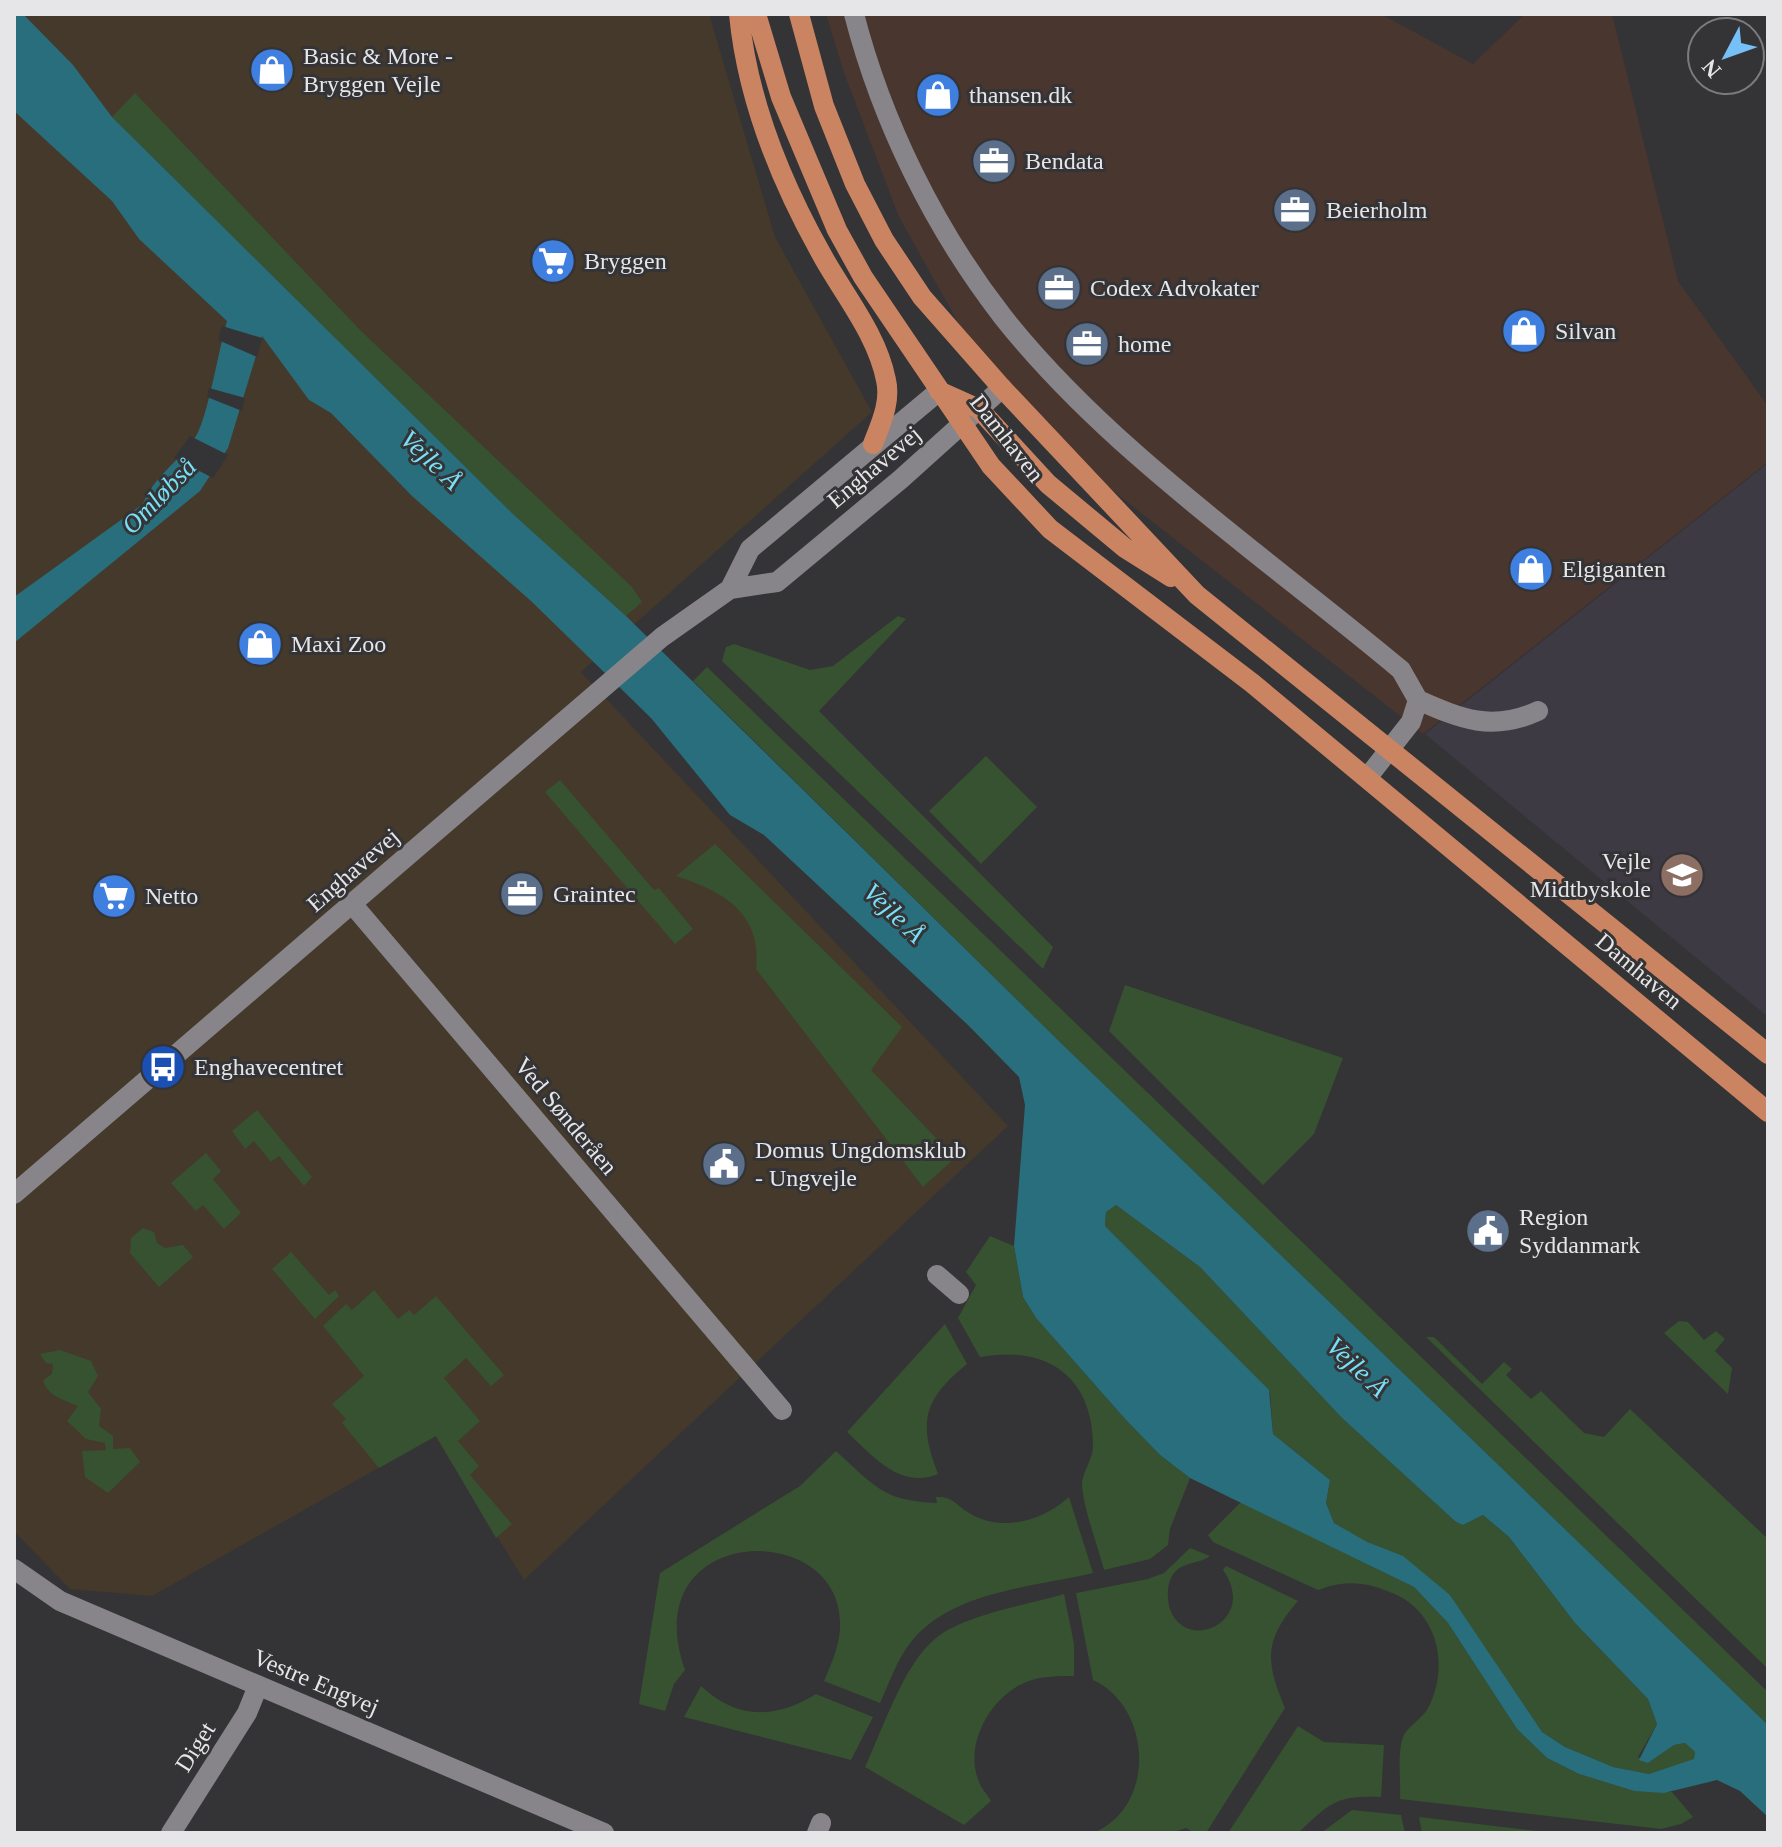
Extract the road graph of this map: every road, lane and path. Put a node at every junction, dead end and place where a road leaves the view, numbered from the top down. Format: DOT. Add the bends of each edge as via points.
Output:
graph roads {
  1 [pos="739,14"];
  2 [pos="756,14"];
  3 [pos="799,14"];
  4 [pos="854,14"];
  5 [pos="1002,388"];
  6 [pos="939,391"];
  7 [pos="979,409"];
  8 [pos="962,425"];
  9 [pos="873,444"];
  10 [pos="730,589"];
  11 [pos="1197,595"];
  12 [pos="1418,700"];
  13 [pos="1538,711"];
  14 [pos="1390,747"];
  15 [pos="1367,778"];
  16 [pos="353,905"];
  17 [pos="1768,1054"];
  18 [pos="1768,1112"];
  19 [pos="14,1194"];
  20 [pos="937,1275"];
  21 [pos="959,1294"];
  22 [pos="782,1410"];
  23 [pos="14,1569"];
  24 [pos="258,1686"];
  25 [pos="171,1833"];
  26 [pos="604,1833"];
  1 -- 9 [label="main road" via="761,116 787,187 874,344 886,377 888,394"];
  2 -- 6 [label="main road, Damhaven" via="792,127 837,230"];
  3 -- 5 [label="main road, Damhaven" via="824,106 884,240 922,297"];
  4 -- 12 [label="street" via="868,68 903,152 949,236 1003,316 1071,393 1144,459 1401,670"];
  5 -- 7 [label="street, Enghavevej"];
  5 -- 11 [label="main road, Damhaven"];
  6 -- 7 [label="main road"];
  6 -- 8 [label="main road, Damhaven"];
  6 -- 9 [label="street, Enghavevej"];
  7 -- 8 [label="street, Enghavevej"];
  7 -- 11 [label="main road" via="1048,484 1125,548"];
  8 -- 10 [label="street, Enghavevej" via="777,582"];
  8 -- 15 [label="main road, Damhaven" via="991,466 1050,529"];
  9 -- 10 [label="street, Enghavevej" via="750,549"];
  10 -- 16 [label="street, Enghavevej" via="594,692"];
  11 -- 14 [label="main road, Damhaven"];
  12 -- 13 [label="street" via="1469,722 1517,720"];
  12 -- 14 [label="street" via="1411,722"];
  14 -- 15 [label="street"];
  14 -- 17 [label="main road, Damhaven"];
  15 -- 18 [label="main road, Damhaven"];
  16 -- 19 [label="street, Enghavevej"];
  16 -- 22 [label="street, Ved Sønderåen"];
  20 -- 21 [label="street"];
  23 -- 24 [label="street, Vestre Engvej" via="60,1601"];
  24 -- 25 [label="street, Diget" via="247,1713"];
  24 -- 26 [label="street, Vestre Engvej"];
}
